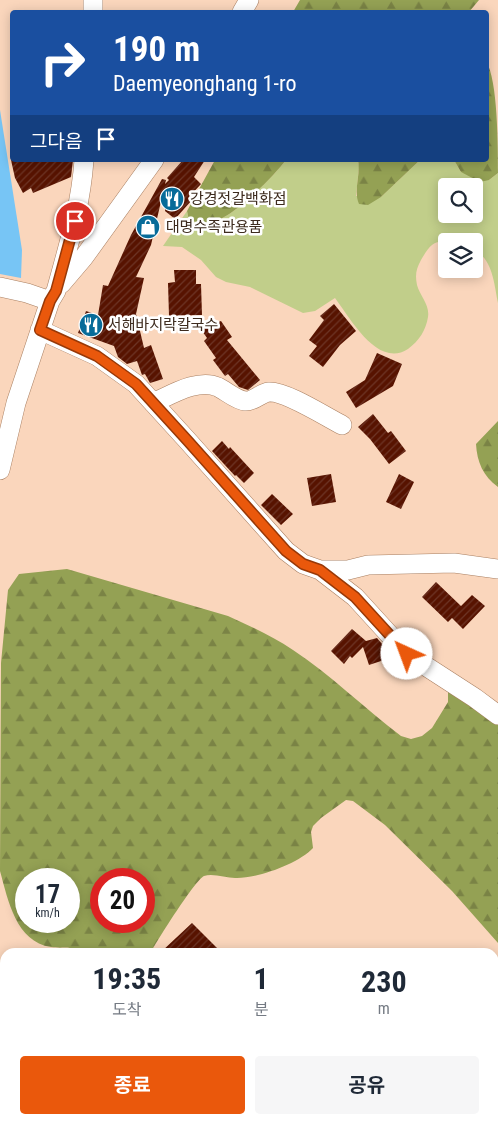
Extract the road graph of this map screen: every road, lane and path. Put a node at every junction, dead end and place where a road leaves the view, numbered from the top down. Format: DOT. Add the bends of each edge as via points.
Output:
graph roads {
  1 [pos="84,162"];
  2 [pos="153,162"];
  3 [pos="0,287"];
  4 [pos="53,296"];
  5 [pos="40,330"];
  6 [pos="153,402"];
  7 [pos="342,425"];
  8 [pos="0,470"];
  9 [pos="498,569"];
  10 [pos="320,570"];
  11 [pos="498,715"];
  1 -- 4 [label="street" via="75,221"];
  2 -- 4 [label="street"];
  3 -- 4 [label="street"];
  4 -- 5 [label="street"];
  5 -- 6 [label="street" via="97,356 136,384"];
  5 -- 8 [label="street" via="16,403"];
  6 -- 7 [label="street" via="194,386 211,384 242,401 250,402 268,392 282,394"];
  6 -- 10 [label="street" via="286,551 303,564"];
  9 -- 10 [label="street" via="446,563"];
  10 -- 11 [label="street" via="355,597 407,654"];
}
